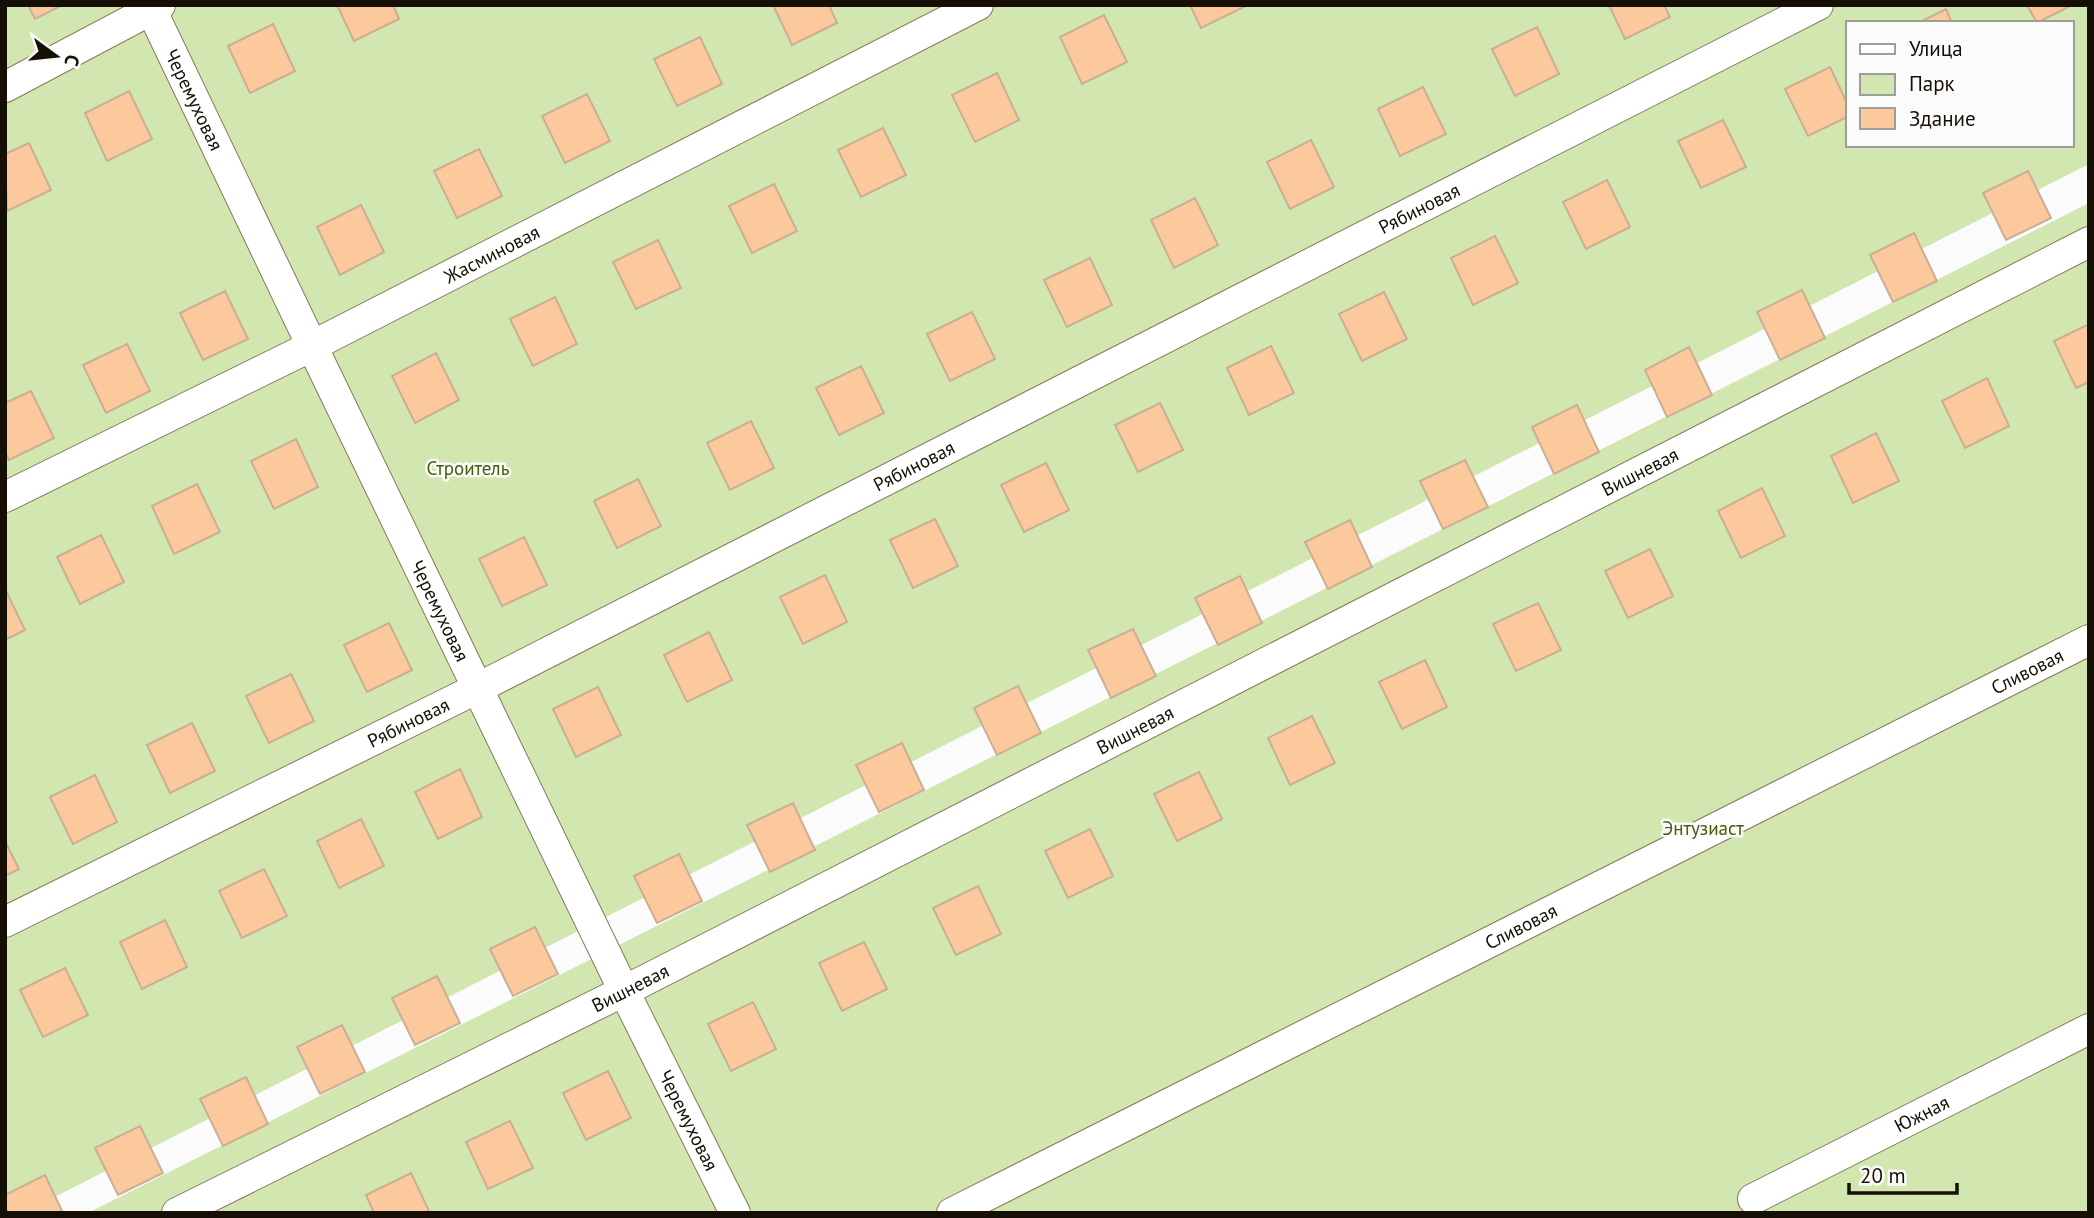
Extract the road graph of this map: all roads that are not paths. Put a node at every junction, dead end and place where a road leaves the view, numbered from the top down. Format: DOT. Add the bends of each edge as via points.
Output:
graph roads {
  1 [pos="978,5"];
  2 [pos="1818,5"];
  3 [pos="153,7"];
  4 [pos="5,87"];
  5 [pos="2089,242"];
  6 [pos="312,346"];
  7 [pos="5,498"];
  8 [pos="2089,640"];
  9 [pos="478,688"];
  10 [pos="5,922"];
  11 [pos="624,991"];
  12 [pos="2089,1029"];
  13 [pos="1753,1199"];
  14 [pos="177,1213"];
  15 [pos="735,1213"];
  16 [pos="952,1213"];
  1 -- 6 [label="street, Жасминовая"];
  2 -- 9 [label="street, Рябиновая"];
  3 -- 4 [label="street"];
  3 -- 6 [label="street, Черемуховая"];
  5 -- 11 [label="street, Вишневая"];
  6 -- 7 [label="street, Жасминовая"];
  6 -- 9 [label="street, Черемуховая"];
  8 -- 16 [label="street, Сливовая"];
  9 -- 10 [label="street, Рябиновая"];
  9 -- 11 [label="street, Черемуховая"];
  11 -- 14 [label="street, Вишневая"];
  11 -- 15 [label="street, Черемуховая"];
  12 -- 13 [label="street, Южная"];
}
